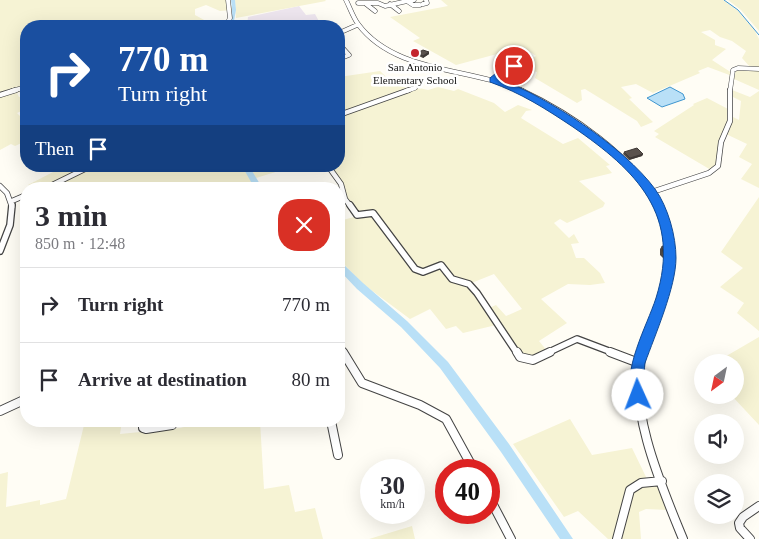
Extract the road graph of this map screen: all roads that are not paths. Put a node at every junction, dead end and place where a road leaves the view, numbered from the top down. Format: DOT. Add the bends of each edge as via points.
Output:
graph roads {
  1 [pos="228,0"];
  2 [pos="346,0"];
  3 [pos="372,0"];
  4 [pos="414,0"];
  5 [pos="426,0"];
  6 [pos="407,1"];
  7 [pos="358,2"];
  8 [pos="366,4"];
  9 [pos="390,4"];
  10 [pos="347,5"];
  11 [pos="375,10"];
  12 [pos="399,10"];
  13 [pos="229,20"];
  14 [pos="357,25"];
  15 [pos="345,30"];
  16 [pos="522,51"];
  17 [pos="759,69"];
  18 [pos="493,80"];
  19 [pos="415,88"];
  20 [pos="20,89"];
  21 [pos="0,95"];
  22 [pos="345,113"];
  23 [pos="79,172"];
  24 [pos="58,182"];
  25 [pos="0,186"];
  26 [pos="652,192"];
  27 [pos="20,198"];
  28 [pos="345,199"];
  29 [pos="12,201"];
  30 [pos="0,251"];
  31 [pos="345,355"];
  32 [pos="639,363"];
  33 [pos="20,402"];
  34 [pos="0,411"];
  35 [pos="143,427"];
  36 [pos="159,427"];
  37 [pos="332,427"];
  38 [pos="338,454"];
  39 [pos="468,459"];
  40 [pos="662,482"];
  41 [pos="759,506"];
  42 [pos="500,518"];
  43 [pos="511,539"];
  44 [pos="617,539"];
  45 [pos="683,539"];
  46 [pos="750,539"];
  1 -- 13 [label="street"];
  2 -- 10 [label="street"];
  3 -- 7 [label="street"];
  4 -- 6 [label="street"];
  5 -- 6 [label="street" via="427,3 413,5"];
  6 -- 9 [label="street"];
  7 -- 8 [label="street"];
  7 -- 10 [label="street"];
  8 -- 9 [label="street"];
  8 -- 11 [label="street"];
  9 -- 12 [label="street"];
  10 -- 14 [label="street"];
  14 -- 15 [label="street"];
  14 -- 18 [label="street" via="386,51 428,65"];
  16 -- 18 [label="street" via="518,54 525,61"];
  17 -- 26 [label="street" via="733,70 728,100 730,121 721,142 718,166 709,173"];
  18 -- 26 [label="street" via="520,90 571,120 618,156"];
  19 -- 22 [label="street"];
  20 -- 21 [label="street"];
  23 -- 24 [label="street"];
  25 -- 29 [label="street"];
  26 -- 32 [label="street" via="666,225 670,258 662,297"];
  27 -- 29 [label="street"];
  28 -- 32 [label="street" via="357,215 373,213 415,269 423,272 440,264 452,279 469,284 520,356 533,360 576,338"];
  29 -- 30 [label="street" via="12,216"];
  31 -- 39 [label="street" via="362,382 446,419"];
  32 -- 40 [label="street" via="638,395"];
  33 -- 34 [label="street"];
  35 -- 36 [label="street"];
  37 -- 38 [label="street"];
  40 -- 44 [label="street" via="641,483 630,490"];
  40 -- 45 [label="street"];
  41 -- 46 [label="street" via="739,523"];
  42 -- 43 [label="street"];
}
